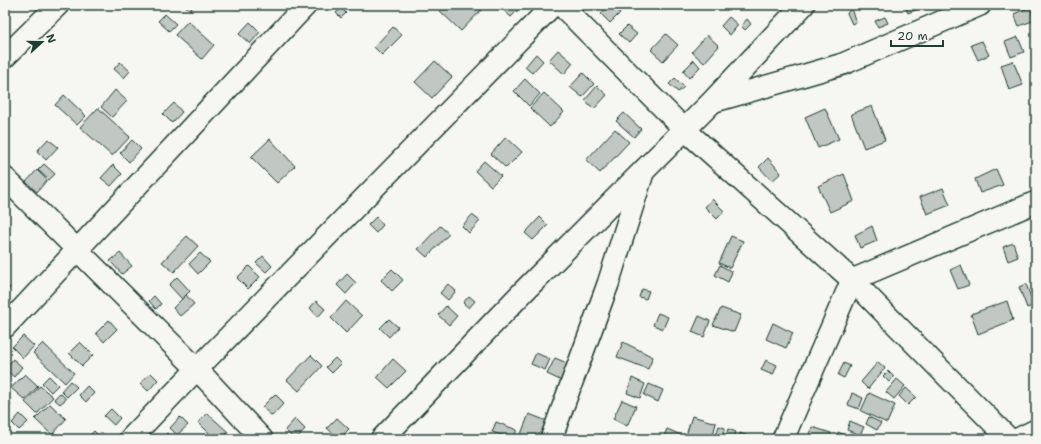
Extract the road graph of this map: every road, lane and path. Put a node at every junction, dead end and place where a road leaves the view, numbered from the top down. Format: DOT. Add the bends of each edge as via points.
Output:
graph roads {
  1 [pos="58,5"];
  2 [pos="306,5"];
  3 [pos="554,5"];
  4 [pos="561,5"];
  5 [pos="804,5"];
  6 [pos="980,5"];
  7 [pos="5,57"];
  8 [pos="712,102"];
  9 [pos="684,129"];
  10 [pos="644,170"];
  11 [pos="5,178"];
  12 [pos="1036,202"];
  13 [pos="77,249"];
  14 [pos="852,280"];
  15 [pos="5,326"];
  16 [pos="197,369"];
  17 [pos="1036,430"];
  18 [pos="130,439"];
  19 [pos="262,439"];
  20 [pos="382,439"];
  21 [pos="551,439"];
  22 [pos="784,439"];
  23 [pos="1009,439"];
  24 [pos="1018,439"];
  1 -- 7 [label="street"];
  2 -- 13 [label="street"];
  3 -- 16 [label="street"];
  4 -- 9 [label="street"];
  5 -- 8 [label="main road"];
  6 -- 8 [label="street" via="843,64"];
  8 -- 9 [label="main road"];
  9 -- 10 [label="main road"];
  9 -- 14 [label="street"];
  10 -- 20 [label="main road"];
  10 -- 21 [label="street" via="608,284"];
  11 -- 13 [label="street"];
  12 -- 14 [label="street"];
  13 -- 15 [label="street"];
  13 -- 16 [label="street"];
  14 -- 22 [label="street"];
  14 -- 23 [label="street"];
  16 -- 18 [label="street"];
  16 -- 19 [label="street"];
  17 -- 24 [label="street"];
}
